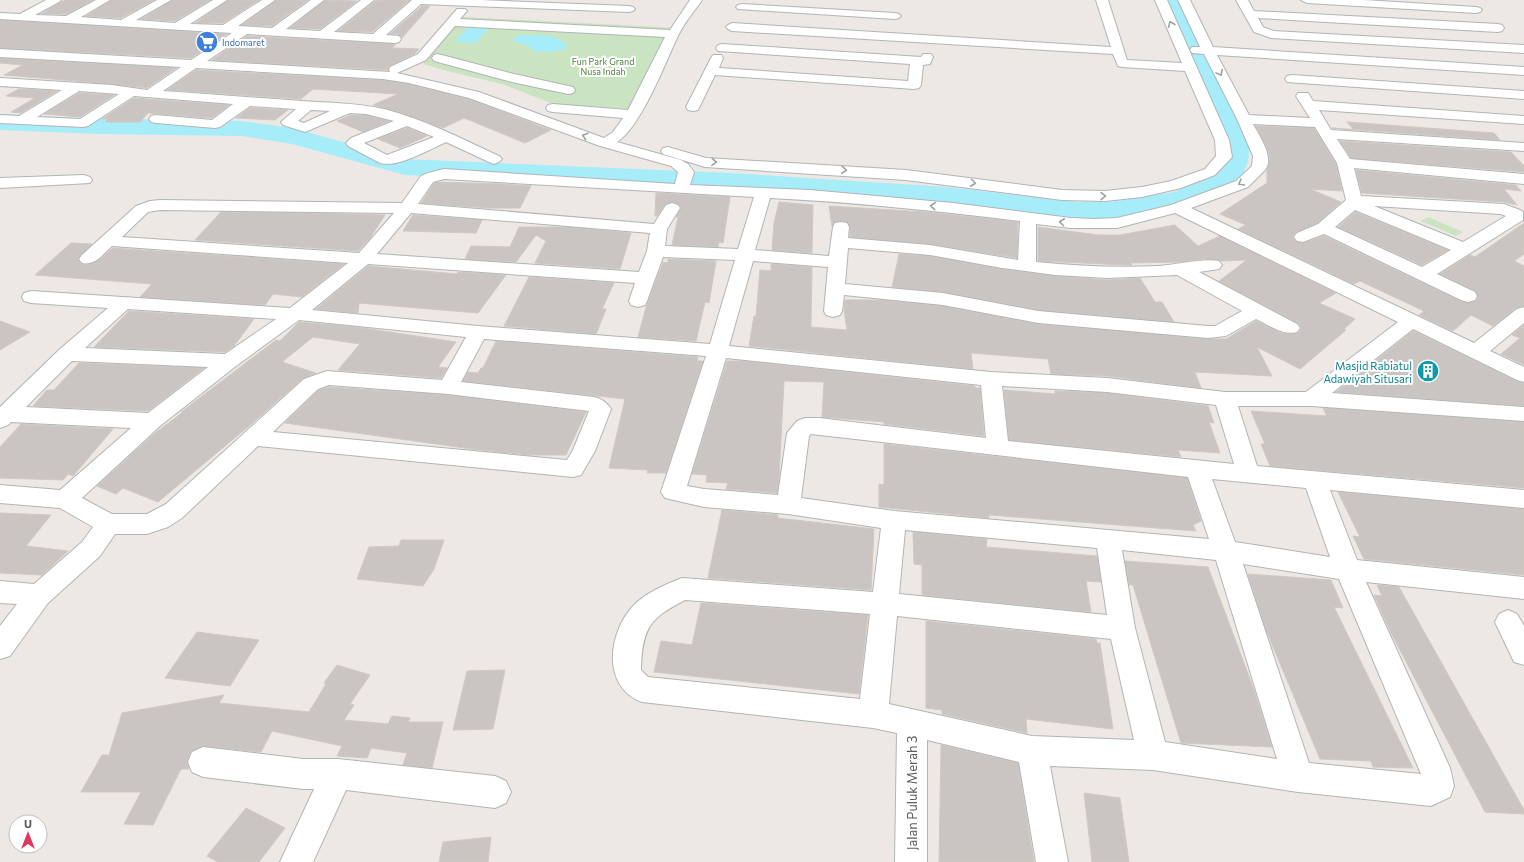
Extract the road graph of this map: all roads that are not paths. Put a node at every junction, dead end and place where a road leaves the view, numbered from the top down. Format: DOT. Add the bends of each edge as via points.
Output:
graph roads {
  1 [pos="55,0"];
  2 [pos="104,0"];
  3 [pos="164,0"];
  4 [pos="221,0"];
  5 [pos="269,0"];
  6 [pos="318,0"];
  7 [pos="368,0"];
  8 [pos="419,0"];
  9 [pos="636,0"];
  10 [pos="696,0"];
  11 [pos="1102,0"];
  12 [pos="1161,0"];
  13 [pos="1184,0"];
  14 [pos="1242,0"];
  15 [pos="1306,0"];
  16 [pos="1464,0"];
  17 [pos="470,1"];
  18 [pos="1336,1"];
  19 [pos="583,3"];
  20 [pos="744,3"];
  21 [pos="1476,10"];
  22 [pos="1250,14"];
  23 [pos="0,16"];
  24 [pos="20,18"];
  25 [pos="68,20"];
  26 [pos="1352,20"];
  27 [pos="452,22"];
  28 [pos="123,24"];
  29 [pos="178,26"];
  30 [pos="732,27"];
  31 [pos="1498,28"];
  32 [pos="226,29"];
  33 [pos="245,30"];
  34 [pos="258,31"];
  35 [pos="274,32"];
  36 [pos="1511,32"];
  37 [pos="324,34"];
  38 [pos="673,34"];
  39 [pos="377,37"];
  40 [pos="886,37"];
  41 [pos="394,39"];
  42 [pos="928,40"];
  43 [pos="1370,40"];
  44 [pos="0,46"];
  45 [pos="722,48"];
  46 [pos="1184,49"];
  47 [pos="1205,50"];
  48 [pos="1524,50"];
  49 [pos="1118,51"];
  50 [pos="0,53"];
  51 [pos="72,54"];
  52 [pos="438,58"];
  53 [pos="876,58"];
  54 [pos="206,61"];
  55 [pos="917,61"];
  56 [pos="1389,62"];
  57 [pos="467,66"];
  58 [pos="1442,66"];
  59 [pos="1189,67"];
  60 [pos="395,70"];
  61 [pos="711,71"];
  62 [pos="1524,71"];
  63 [pos="442,76"];
  64 [pos="512,78"];
  65 [pos="0,82"];
  66 [pos="18,84"];
  67 [pos="76,87"];
  68 [pos="568,90"];
  69 [pos="132,91"];
  70 [pos="1465,91"];
  71 [pos="487,92"];
  72 [pos="0,93"];
  73 [pos="148,94"];
  74 [pos="1524,95"];
  75 [pos="175,96"];
  76 [pos="247,101"];
  77 [pos="309,105"];
  78 [pos="1309,105"];
  79 [pos="693,107"];
  80 [pos="349,108"];
  81 [pos="553,108"];
  82 [pos="633,115"];
  83 [pos="1243,116"];
  84 [pos="1491,118"];
  85 [pos="0,119"];
  86 [pos="22,120"];
  87 [pos="1524,120"];
  88 [pos="407,121"];
  89 [pos="1321,125"];
  90 [pos="618,135"];
  91 [pos="445,137"];
  92 [pos="605,143"];
  93 [pos="1522,149"];
  94 [pos="494,159"];
  95 [pos="1345,163"];
  96 [pos="682,173"];
  97 [pos="1524,179"];
  98 [pos="84,180"];
  99 [pos="0,183"];
  100 [pos="763,193"];
  101 [pos="1354,201"];
  102 [pos="406,208"];
  103 [pos="672,208"];
  104 [pos="1177,208"];
  105 [pos="1028,218"];
  106 [pos="1324,228"];
  107 [pos="659,229"];
  108 [pos="1303,237"];
  109 [pos="108,241"];
  110 [pos="1464,249"];
  111 [pos="656,251"];
  112 [pos="747,255"];
  113 [pos="364,258"];
  114 [pos="88,259"];
  115 [pos="837,262"];
  116 [pos="1213,265"];
  117 [pos="1027,266"];
  118 [pos="1181,270"];
  119 [pos="1422,274"];
  120 [pos="647,278"];
  121 [pos="835,289"];
  122 [pos="1468,296"];
  123 [pos="31,297"];
  124 [pos="638,301"];
  125 [pos="124,303"];
  126 [pos="832,311"];
  127 [pos="1256,312"];
  128 [pos="1524,313"];
  129 [pos="295,314"];
  130 [pos="1411,321"];
  131 [pos="1290,328"];
  132 [pos="478,332"];
  133 [pos="718,351"];
  134 [pos="1477,351"];
  135 [pos="67,354"];
  136 [pos="229,361"];
  137 [pos="1524,374"];
  138 [pos="991,379"];
  139 [pos="448,387"];
  140 [pos="1225,399"];
  141 [pos="1311,399"];
  142 [pos="1524,414"];
  143 [pos="3,417"];
  144 [pos="152,421"];
  145 [pos="253,438"];
  146 [pos="998,448"];
  147 [pos="1197,469"];
  148 [pos="1248,473"];
  149 [pos="1314,479"];
  150 [pos="0,494"];
  151 [pos="65,499"];
  152 [pos="1524,499"];
  153 [pos="788,505"];
  154 [pos="894,520"];
  155 [pos="108,524"];
  156 [pos="1108,539"];
  157 [pos="1226,551"];
  158 [pos="1348,570"];
  159 [pos="1524,588"];
  160 [pos="0,592"];
  161 [pos="40,595"];
  162 [pos="885,604"];
  163 [pos="1508,622"];
  164 [pos="1122,628"];
  165 [pos="0,647"];
  166 [pos="1524,653"];
  167 [pos="873,714"];
  168 [pos="912,723"];
  169 [pos="1032,751"];
  170 [pos="1153,755"];
  171 [pos="203,762"];
  172 [pos="338,774"];
  173 [pos="1298,777"];
  174 [pos="495,792"];
  175 [pos="296,862"];
  176 [pos="911,862"];
  177 [pos="1052,862"];
  1 -- 24 [label="street"];
  2 -- 25 [label="street"];
  3 -- 28 [label="street"];
  4 -- 29 [label="street"];
  5 -- 32 [label="street"];
  6 -- 35 [label="street"];
  7 -- 37 [label="street"];
  8 -- 17 [label="street"];
  8 -- 39 [label="street"];
  9 -- 19 [label="street" via="626,13"];
  10 -- 38 [label="street"];
  11 -- 49 [label="street"];
  46 -- 12 [label="street, one-way"];
  13 -- 47 [label="street"];
  14 -- 22 [label="street"];
  15 -- 18 [label="street"];
  16 -- 21 [label="street"];
  17 -- 19 [label="street"];
  17 -- 27 [label="street"];
  18 -- 21 [label="street"];
  18 -- 26 [label="street"];
  20 -- 30 [label="street"];
  20 -- 40 [label="street" via="896,11"];
  21 -- 31 [label="street"];
  22 -- 26 [label="street"];
  22 -- 43 [label="street" via="1258,29 1271,34"];
  23 -- 24 [label="street"];
  24 -- 25 [label="street"];
  25 -- 28 [label="street"];
  26 -- 31 [label="street"];
  26 -- 43 [label="street"];
  27 -- 38 [label="street"];
  27 -- 60 [label="street" via="422,57"];
  28 -- 29 [label="street"];
  29 -- 32 [label="street"];
  30 -- 40 [label="street"];
  30 -- 45 [label="street"];
  31 -- 36 [label="street"];
  32 -- 33 [label="street"];
  33 -- 34 [label="street"];
  33 -- 54 [label="street"];
  34 -- 35 [label="street"];
  34 -- 54 [label="street"];
  35 -- 37 [label="street"];
  37 -- 39 [label="street"];
  38 -- 82 [label="street"];
  39 -- 41 [label="street"];
  40 -- 42 [label="street"];
  40 -- 53 [label="street"];
  42 -- 49 [label="street"];
  42 -- 55 [label="street" via="926,61"];
  43 -- 48 [label="street"];
  43 -- 56 [label="street"];
  44 -- 51 [label="street"];
  45 -- 53 [label="street"];
  45 -- 61 [label="street"];
  46 -- 47 [label="street"];
  46 -- 59 [label="street"];
  47 -- 56 [label="street"];
  47 -- 83 [label="street, one-way"];
  49 -- 59 [label="street" via="1122,62"];
  50 -- 51 [label="street"];
  51 -- 54 [label="street"];
  52 -- 57 [label="street"];
  53 -- 55 [label="street"];
  54 -- 60 [label="street"];
  54 -- 73 [label="street"];
  54 -- 75 [label="street"];
  92 -- 54 [label="street, one-way" via="474,95 409,79"];
  55 -- 61 [label="street" via="914,85"];
  56 -- 58 [label="street"];
  57 -- 63 [label="street"];
  57 -- 64 [label="street"];
  58 -- 62 [label="street"];
  58 -- 70 [label="street"];
  96 -- 59 [label="street, one-way" via="705,162 906,175 1062,195 1105,196 1142,192 1210,172 1224,157 1222,140"];
  60 -- 63 [label="street"];
  61 -- 79 [label="street"];
  63 -- 71 [label="street"];
  64 -- 68 [label="street"];
  64 -- 71 [label="street"];
  65 -- 66 [label="street"];
  66 -- 67 [label="street"];
  66 -- 72 [label="street"];
  67 -- 69 [label="street"];
  67 -- 86 [label="street"];
  69 -- 73 [label="street"];
  69 -- 86 [label="street" via="87,122"];
  70 -- 74 [label="street"];
  70 -- 78 [label="street" via="1290,75"];
  70 -- 84 [label="street"];
  71 -- 81 [label="street"];
  73 -- 75 [label="street"];
  75 -- 76 [label="street"];
  75 -- 76 [label="street" via="156,120 215,124"];
  76 -- 77 [label="street"];
  77 -- 80 [label="street"];
  77 -- 80 [label="street" via="288,122 305,128"];
  78 -- 84 [label="street"];
  78 -- 89 [label="street"];
  80 -- 88 [label="street" via="383,113"];
  81 -- 82 [label="street"];
  81 -- 90 [label="street"];
  82 -- 90 [label="street"];
  83 -- 89 [label="street"];
  83 -- 104 [label="street, one-way" via="1261,156 1260,167 1242,184"];
  84 -- 87 [label="street"];
  84 -- 93 [label="street"];
  85 -- 86 [label="street"];
  88 -- 91 [label="street"];
  88 -- 91 [label="street" via="353,143 389,160"];
  89 -- 93 [label="street"];
  89 -- 95 [label="street"];
  90 -- 92 [label="street"];
  90 -- 96 [label="street"];
  91 -- 94 [label="street"];
  92 -- 96 [label="street"];
  95 -- 97 [label="street"];
  95 -- 101 [label="street"];
  96 -- 100 [label="street"];
  96 -- 102 [label="street" via="444,174 427,179"];
  98 -- 99 [label="street"];
  105 -- 100 [label="street, one-way" via="810,195"];
  100 -- 112 [label="street"];
  101 -- 106 [label="street"];
  101 -- 110 [label="street"];
  101 -- 110 [label="street" via="1504,209 1517,215 1517,218"];
  102 -- 107 [label="street"];
  102 -- 109 [label="street" via="150,206 142,209"];
  102 -- 113 [label="street"];
  103 -- 107 [label="street"];
  104 -- 105 [label="street, one-way" via="1117,223 1071,223"];
  104 -- 130 [label="street"];
  105 -- 117 [label="street"];
  106 -- 108 [label="street"];
  106 -- 119 [label="street"];
  107 -- 111 [label="street"];
  109 -- 113 [label="street"];
  109 -- 114 [label="street"];
  110 -- 119 [label="street"];
  111 -- 112 [label="street"];
  111 -- 120 [label="street"];
  112 -- 115 [label="street"];
  112 -- 133 [label="street"];
  113 -- 120 [label="street"];
  113 -- 129 [label="street"];
  115 -- 117 [label="street" via="840,235"];
  115 -- 121 [label="street"];
  116 -- 118 [label="street"];
  117 -- 118 [label="street" via="1091,272"];
  118 -- 127 [label="street"];
  119 -- 122 [label="street"];
  120 -- 124 [label="street"];
  121 -- 126 [label="street"];
  121 -- 127 [label="street" via="943,299 1038,317 1208,332 1219,332"];
  123 -- 125 [label="street"];
  125 -- 129 [label="street"];
  125 -- 135 [label="street"];
  127 -- 131 [label="street"];
  128 -- 134 [label="street"];
  129 -- 132 [label="street"];
  129 -- 136 [label="street"];
  130 -- 134 [label="street"];
  130 -- 141 [label="street"];
  132 -- 133 [label="street"];
  132 -- 139 [label="street"];
  133 -- 138 [label="street"];
  133 -- 153 [label="street" via="673,492 704,498"];
  134 -- 137 [label="street"];
  135 -- 136 [label="street"];
  135 -- 143 [label="street"];
  136 -- 144 [label="street"];
  138 -- 140 [label="street" via="1107,385"];
  138 -- 146 [label="street"];
  139 -- 145 [label="street" via="321,379 311,384"];
  139 -- 145 [label="street" via="594,404 600,409 584,451 573,469"];
  140 -- 141 [label="street"];
  140 -- 148 [label="street"];
  141 -- 142 [label="street"];
  143 -- 144 [label="street"];
  144 -- 151 [label="street"];
  145 -- 155 [label="street" via="174,511 159,520 147,524"];
  146 -- 147 [label="street"];
  146 -- 153 [label="street" via="805,426 798,433"];
  147 -- 148 [label="street"];
  147 -- 157 [label="street"];
  148 -- 149 [label="street"];
  149 -- 152 [label="street"];
  149 -- 158 [label="street"];
  150 -- 151 [label="street"];
  151 -- 155 [label="street"];
  153 -- 154 [label="street"];
  154 -- 156 [label="street"];
  154 -- 162 [label="street"];
  155 -- 161 [label="street" via="91,549"];
  156 -- 157 [label="street"];
  156 -- 164 [label="street"];
  157 -- 158 [label="street"];
  157 -- 173 [label="street"];
  158 -- 159 [label="street"];
  158 -- 173 [label="street" via="1435,768 1439,786 1431,790"];
  160 -- 161 [label="street"];
  161 -- 165 [label="street"];
  162 -- 164 [label="street"];
  162 -- 167 [label="street"];
  162 -- 167 [label="street" via="682,589 656,603 637,619 629,636 626,669 630,679 642,689"];
  163 -- 166 [label="street"];
  164 -- 170 [label="street"];
  167 -- 168 [label="street"];
  168 -- 169 [label="street"];
  168 -- 176 [label="street, Jalan Puluk Merah 3"];
  169 -- 170 [label="street"];
  169 -- 177 [label="street"];
  170 -- 173 [label="street"];
  171 -- 172 [label="street" via="303,774"];
  172 -- 174 [label="street"];
  172 -- 175 [label="street"];
}
